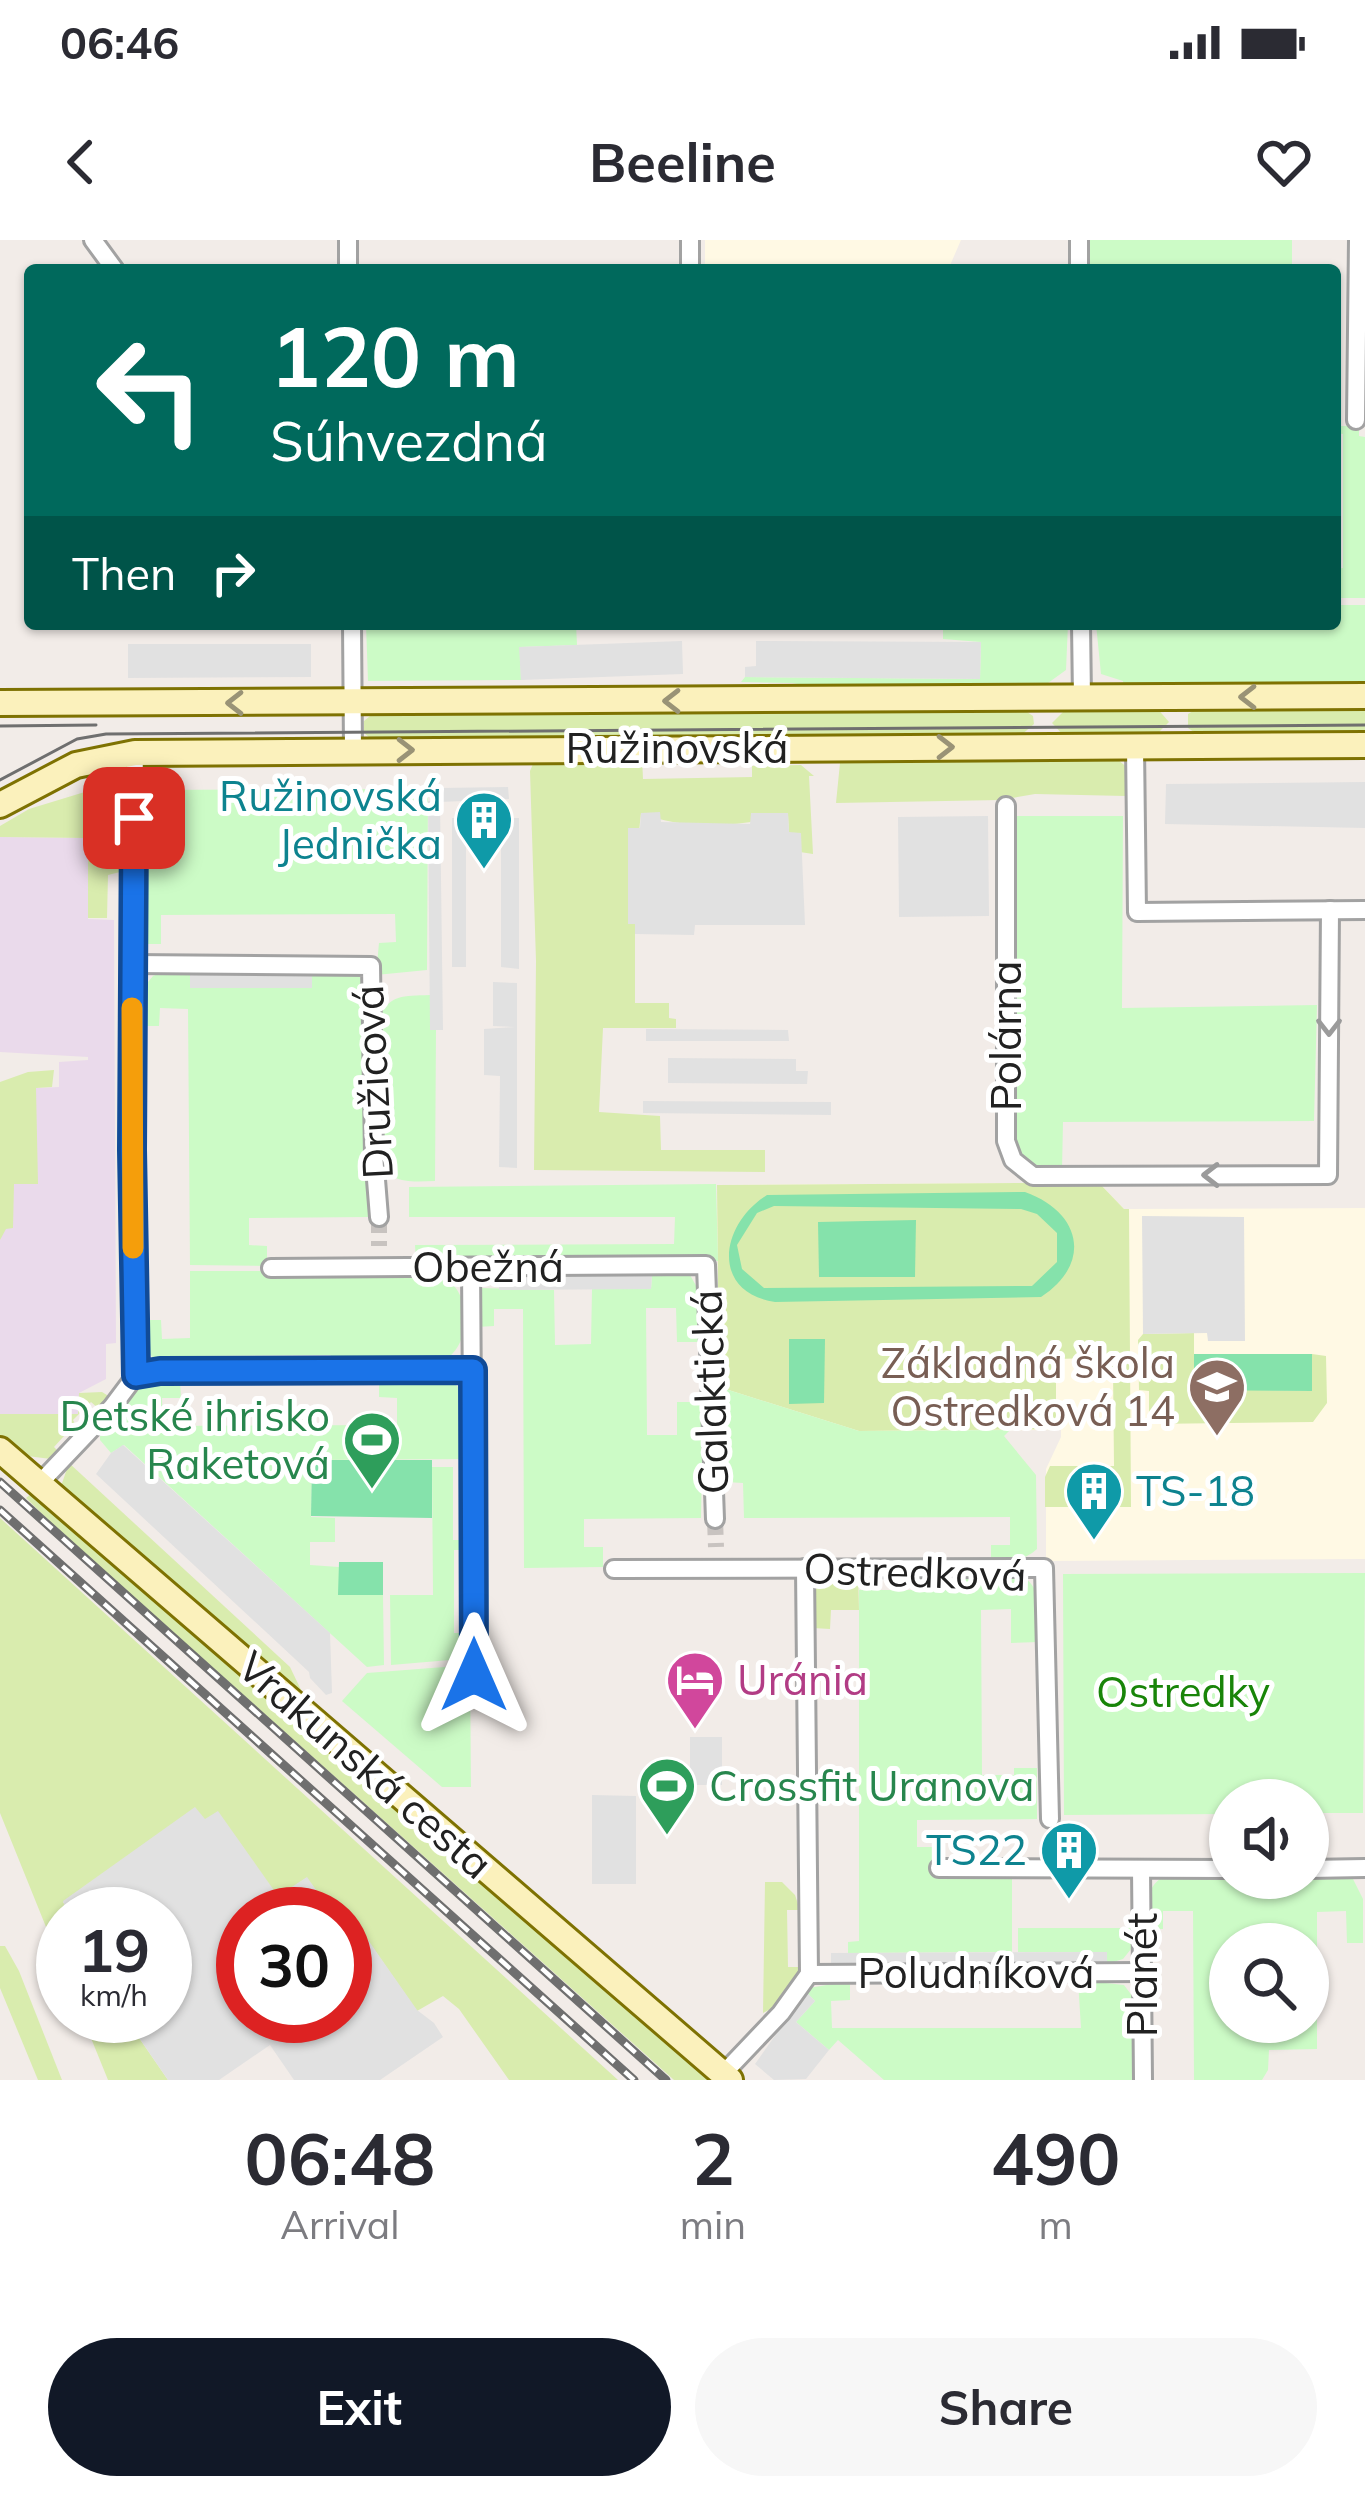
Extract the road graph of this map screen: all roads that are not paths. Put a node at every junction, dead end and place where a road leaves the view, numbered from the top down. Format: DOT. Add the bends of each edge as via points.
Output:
graph roads {
  1 [pos="1358,240"];
  2 [pos="1360,421"];
  3 [pos="352,630"];
  4 [pos="1081,630"];
  5 [pos="1365,696"];
  6 [pos="1082,698"];
  7 [pos="352,702"];
  8 [pos="0,703"];
  9 [pos="1365,745"];
  10 [pos="1135,747"];
  11 [pos="353,750"];
  12 [pos="135,753"];
  13 [pos="0,805"];
  14 [pos="1006,806"];
  15 [pos="1330,910"];
  16 [pos="1365,910"];
  17 [pos="131,964"];
  18 [pos="379,1217"];
  19 [pos="380,1246"];
  20 [pos="706,1265"];
  21 [pos="471,1267"];
  22 [pos="271,1268"];
  23 [pos="380,1268"];
  24 [pos="473,1370"];
  25 [pos="136,1375"];
  26 [pos="0,1450"];
  27 [pos="38,1485"];
  28 [pos="715,1519"];
  29 [pos="716,1546"];
  30 [pos="716,1568"];
  31 [pos="805,1568"];
  32 [pos="614,1569"];
  33 [pos="474,1675"];
  34 [pos="1050,1819"];
  35 [pos="939,1868"];
  36 [pos="1365,1868"];
  37 [pos="1141,1869"];
  38 [pos="1209,1869"];
  39 [pos="1329,1869"];
  40 [pos="1142,1972"];
  41 [pos="809,1974"];
  42 [pos="726,2077"];
  43 [pos="1143,2080"];
  1 -- 2 [label="street"];
  3 -- 7 [label="street"];
  4 -- 6 [label="street"];
  5 -- 6 [label="street, Ružinovská, one-way"];
  6 -- 7 [label="street, Ružinovská, one-way"];
  7 -- 8 [label="street, Ružinovská, one-way"];
  7 -- 11 [label="street"];
  9 -- 10 [label="street, Ružinovská"];
  11 -- 10 [label="street, Ružinovská, one-way"];
  10 -- 15 [label="street" via="1137,912"];
  11 -- 12 [label="street, Ružinovská"];
  12 -- 13 [label="street, Ružinovská" via="76,765"];
  12 -- 17 [label="street"];
  15 -- 14 [label="street, Polárna, one-way" via="1328,1175 1033,1176 1013,1160 1006,1141"];
  15 -- 16 [label="street"];
  17 -- 18 [label="street, Družicová" via="371,966"];
  17 -- 25 [label="street"];
  19 -- 23 [label="street"];
  20 -- 21 [label="street, Obežná"];
  20 -- 28 [label="street, Galaktická"];
  21 -- 23 [label="street, Obežná"];
  21 -- 24 [label="street"];
  22 -- 23 [label="street, Obežná"];
  24 -- 25 [label="street"];
  24 -- 33 [label="street"];
  25 -- 27 [label="street"];
  26 -- 27 [label="street, Vrakunská cesta"];
  27 -- 42 [label="street, Vrakunská cesta"];
  29 -- 30 [label="street, Galaktická"];
  30 -- 31 [label="street, Ostredková"];
  30 -- 32 [label="street, Ostredková"];
  31 -- 34 [label="street, Ostredková" via="1044,1568"];
  31 -- 41 [label="street"];
  35 -- 37 [label="street, Planét"];
  36 -- 39 [label="street"];
  37 -- 38 [label="street, Planét"];
  37 -- 40 [label="street, Planét"];
  40 -- 41 [label="street, Poludníková"];
  40 -- 43 [label="street, Planét"];
  41 -- 42 [label="street"];
}
